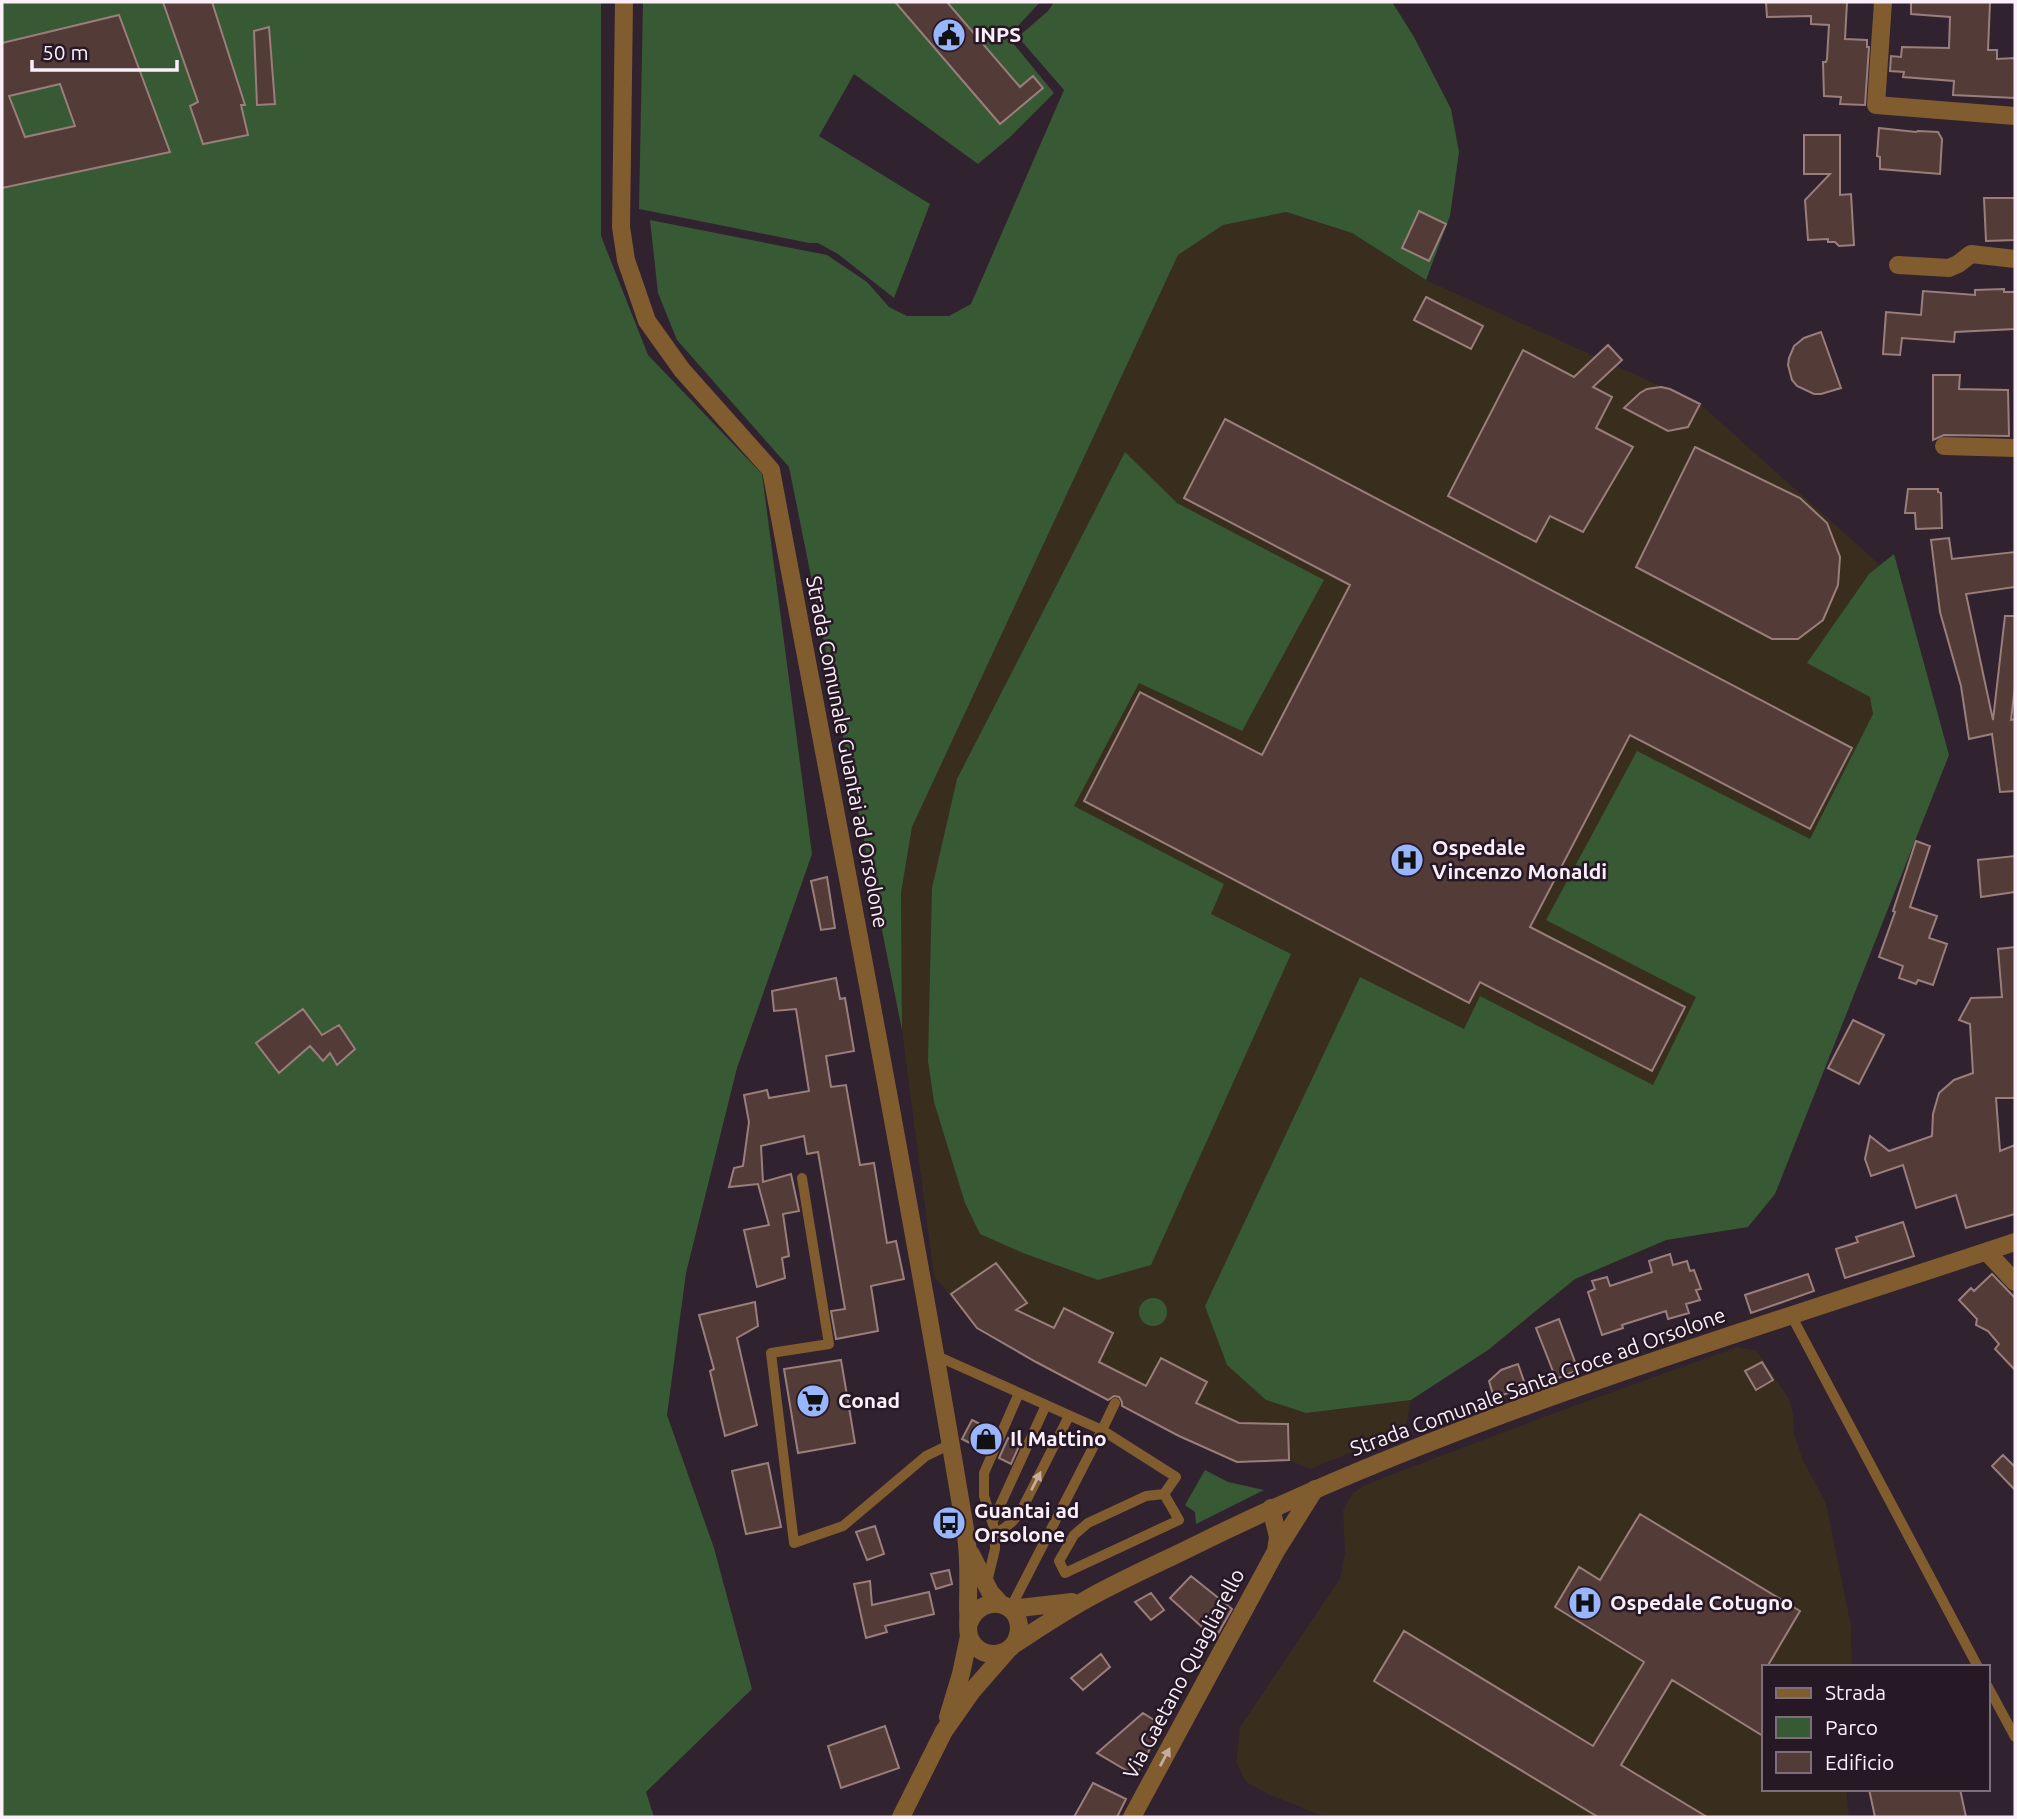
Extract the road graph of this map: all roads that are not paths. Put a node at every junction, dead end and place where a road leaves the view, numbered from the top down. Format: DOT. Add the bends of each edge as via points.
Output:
graph roads {
  1 [pos="624,2"];
  2 [pos="1883,2"];
  3 [pos="2015,116"];
  4 [pos="2015,259"];
  5 [pos="1898,265"];
  6 [pos="1944,446"];
  7 [pos="2015,447"];
  8 [pos="802,1178"];
  9 [pos="2015,1242"];
  10 [pos="1987,1252"];
  11 [pos="2015,1282"];
  12 [pos="1791,1315"];
  13 [pos="937,1356"];
  14 [pos="1019,1393"];
  15 [pos="1115,1403"];
  16 [pos="1046,1405"];
  17 [pos="1069,1416"];
  18 [pos="1102,1430"];
  19 [pos="951,1444"];
  20 [pos="1315,1489"];
  21 [pos="1164,1494"];
  22 [pos="1271,1508"];
  23 [pos="993,1521"];
  24 [pos="995,1535"];
  25 [pos="969,1551"];
  26 [pos="1276,1552"];
  27 [pos="986,1584"];
  28 [pos="1089,1597"];
  29 [pos="1006,1607"];
  30 [pos="969,1629"];
  31 [pos="1010,1648"];
  32 [pos="1977,1665"];
  33 [pos="1989,1689"];
  34 [pos="944,1731"];
  35 [pos="2015,1737"];
  36 [pos="901,1817"];
  37 [pos="1132,1817"];
  1 -- 13 [label="street, Strada Comunale Guantai ad Orsolone" via="621,227 626,260 647,321 682,370 771,470"];
  2 -- 3 [label="street" via="1875,105"];
  4 -- 5 [label="street" via="1971,254 1949,268"];
  6 -- 7 [label="street"];
  8 -- 19 [label="lane" via="829,1344 771,1353 794,1543 843,1526 926,1456"];
  9 -- 10 [label="street, Strada Comunale Santa Croce ad Orsolone"];
  10 -- 11 [label="street"];
  10 -- 12 [label="street, Strada Comunale Santa Croce ad Orsolone"];
  12 -- 20 [label="street, Strada Comunale Santa Croce ad Orsolone" via="1488,1420"];
  12 -- 32 [label="lane"];
  13 -- 14 [label="lane"];
  13 -- 19 [label="street, Strada Comunale Guantai ad Orsolone"];
  14 -- 16 [label="lane"];
  14 -- 23 [label="lane" via="984,1473 984,1496"];
  15 -- 18 [label="lane"];
  16 -- 17 [label="lane"];
  16 -- 23 [label="lane"];
  17 -- 18 [label="lane"];
  24 -- 17 [label="lane, one-way" via="1021,1511"];
  18 -- 21 [label="lane" via="1177,1478"];
  18 -- 29 [label="lane"];
  19 -- 25 [label="street, Strada Comunale Guantai ad Orsolone"];
  20 -- 22 [label="street, Strada Comunale Santa Croce ad Orsolone"];
  20 -- 26 [label="street, Via Gaetano Quagliarello"];
  21 -- 21 [label="lane" via="1146,1496 1088,1523 1074,1535 1059,1561 1065,1573 1179,1520"];
  22 -- 26 [label="street" via="1278,1537"];
  22 -- 28 [label="street, Strada Comunale Santa Croce ad Orsolone"];
  23 -- 24 [label="lane"];
  24 -- 27 [label="lane"];
  25 -- 27 [label="street, Strada Comunale Guantai ad Orsolone"];
  25 -- 30 [label="street, Strada Comunale Guantai ad Orsolone"];
  37 -- 26 [label="street, Via Gaetano Quagliarello, one-way"];
  27 -- 29 [label="street, Strada Comunale Guantai ad Orsolone"];
  28 -- 29 [label="street, Strada Comunale Santa Croce ad Orsolone"];
  28 -- 31 [label="street, Strada Comunale Santa Croce ad Orsolone"];
  29 -- 30 [label="street" via="981,1606 973,1613"];
  29 -- 31 [label="street" via="1019,1626"];
  30 -- 31 [label="street" via="975,1646 984,1652"];
  30 -- 34 [label="street, Strada Comunale Guantai ad Orsolone"];
  31 -- 34 [label="street, Strada Comunale Santa Croce ad Orsolone"];
  33 -- 35 [label="lane"];
  34 -- 36 [label="street"];
}
